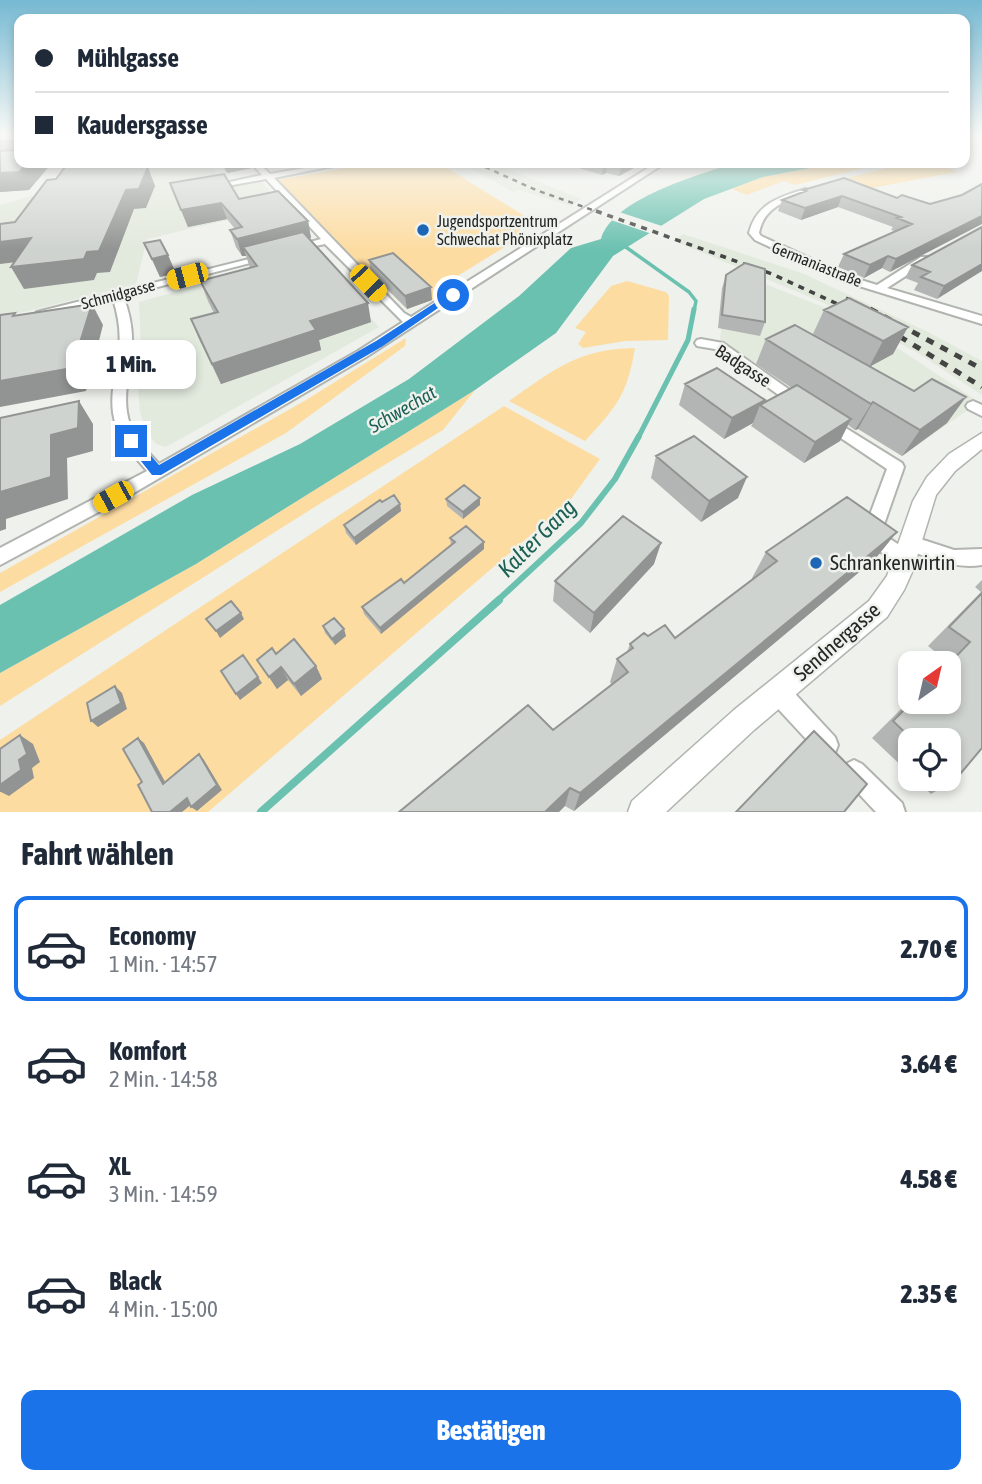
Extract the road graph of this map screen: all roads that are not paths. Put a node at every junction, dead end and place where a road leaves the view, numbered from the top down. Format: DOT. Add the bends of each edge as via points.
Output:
graph roads {
  1 [pos="264,174"];
  2 [pos="283,174"];
  3 [pos="644,174"];
  4 [pos="266,177"];
  5 [pos="818,188"];
  6 [pos="198,189"];
  7 [pos="322,241"];
  8 [pos="939,252"];
  9 [pos="881,288"];
  10 [pos="116,294"];
  11 [pos="26,318"];
  12 [pos="982,320"];
  13 [pos="412,323"];
  14 [pos="701,343"];
  15 [pos="982,440"];
  16 [pos="157,472"];
  17 [pos="909,552"];
  18 [pos="0,557"];
  19 [pos="982,557"];
  20 [pos="778,692"];
  21 [pos="643,812"];
  22 [pos="893,812"];
  1 -- 4 [label="street"];
  2 -- 4 [label="street"];
  3 -- 13 [label="street"];
  4 -- 6 [label="street"];
  4 -- 7 [label="street"];
  5 -- 9 [label="street, Germaniastraße" via="767,206 754,233 847,279"];
  7 -- 10 [label="street, Schmidgasse"];
  7 -- 13 [label="street"];
  8 -- 9 [label="street"];
  9 -- 12 [label="street, Germaniastraße"];
  10 -- 11 [label="street, Schmidgasse"];
  10 -- 16 [label="street" via="126,338 118,398 121,418 131,441"];
  13 -- 16 [label="street"];
  14 -- 17 [label="street, Badgasse" via="719,346 896,467 871,536"];
  15 -- 17 [label="street, Sendnergasse" via="955,459 931,487"];
  16 -- 18 [label="street"];
  17 -- 19 [label="street" via="962,560"];
  17 -- 20 [label="street, Sendnergasse" via="898,581 878,609"];
  20 -- 21 [label="street, Sendnergasse"];
  20 -- 22 [label="street"];
}
